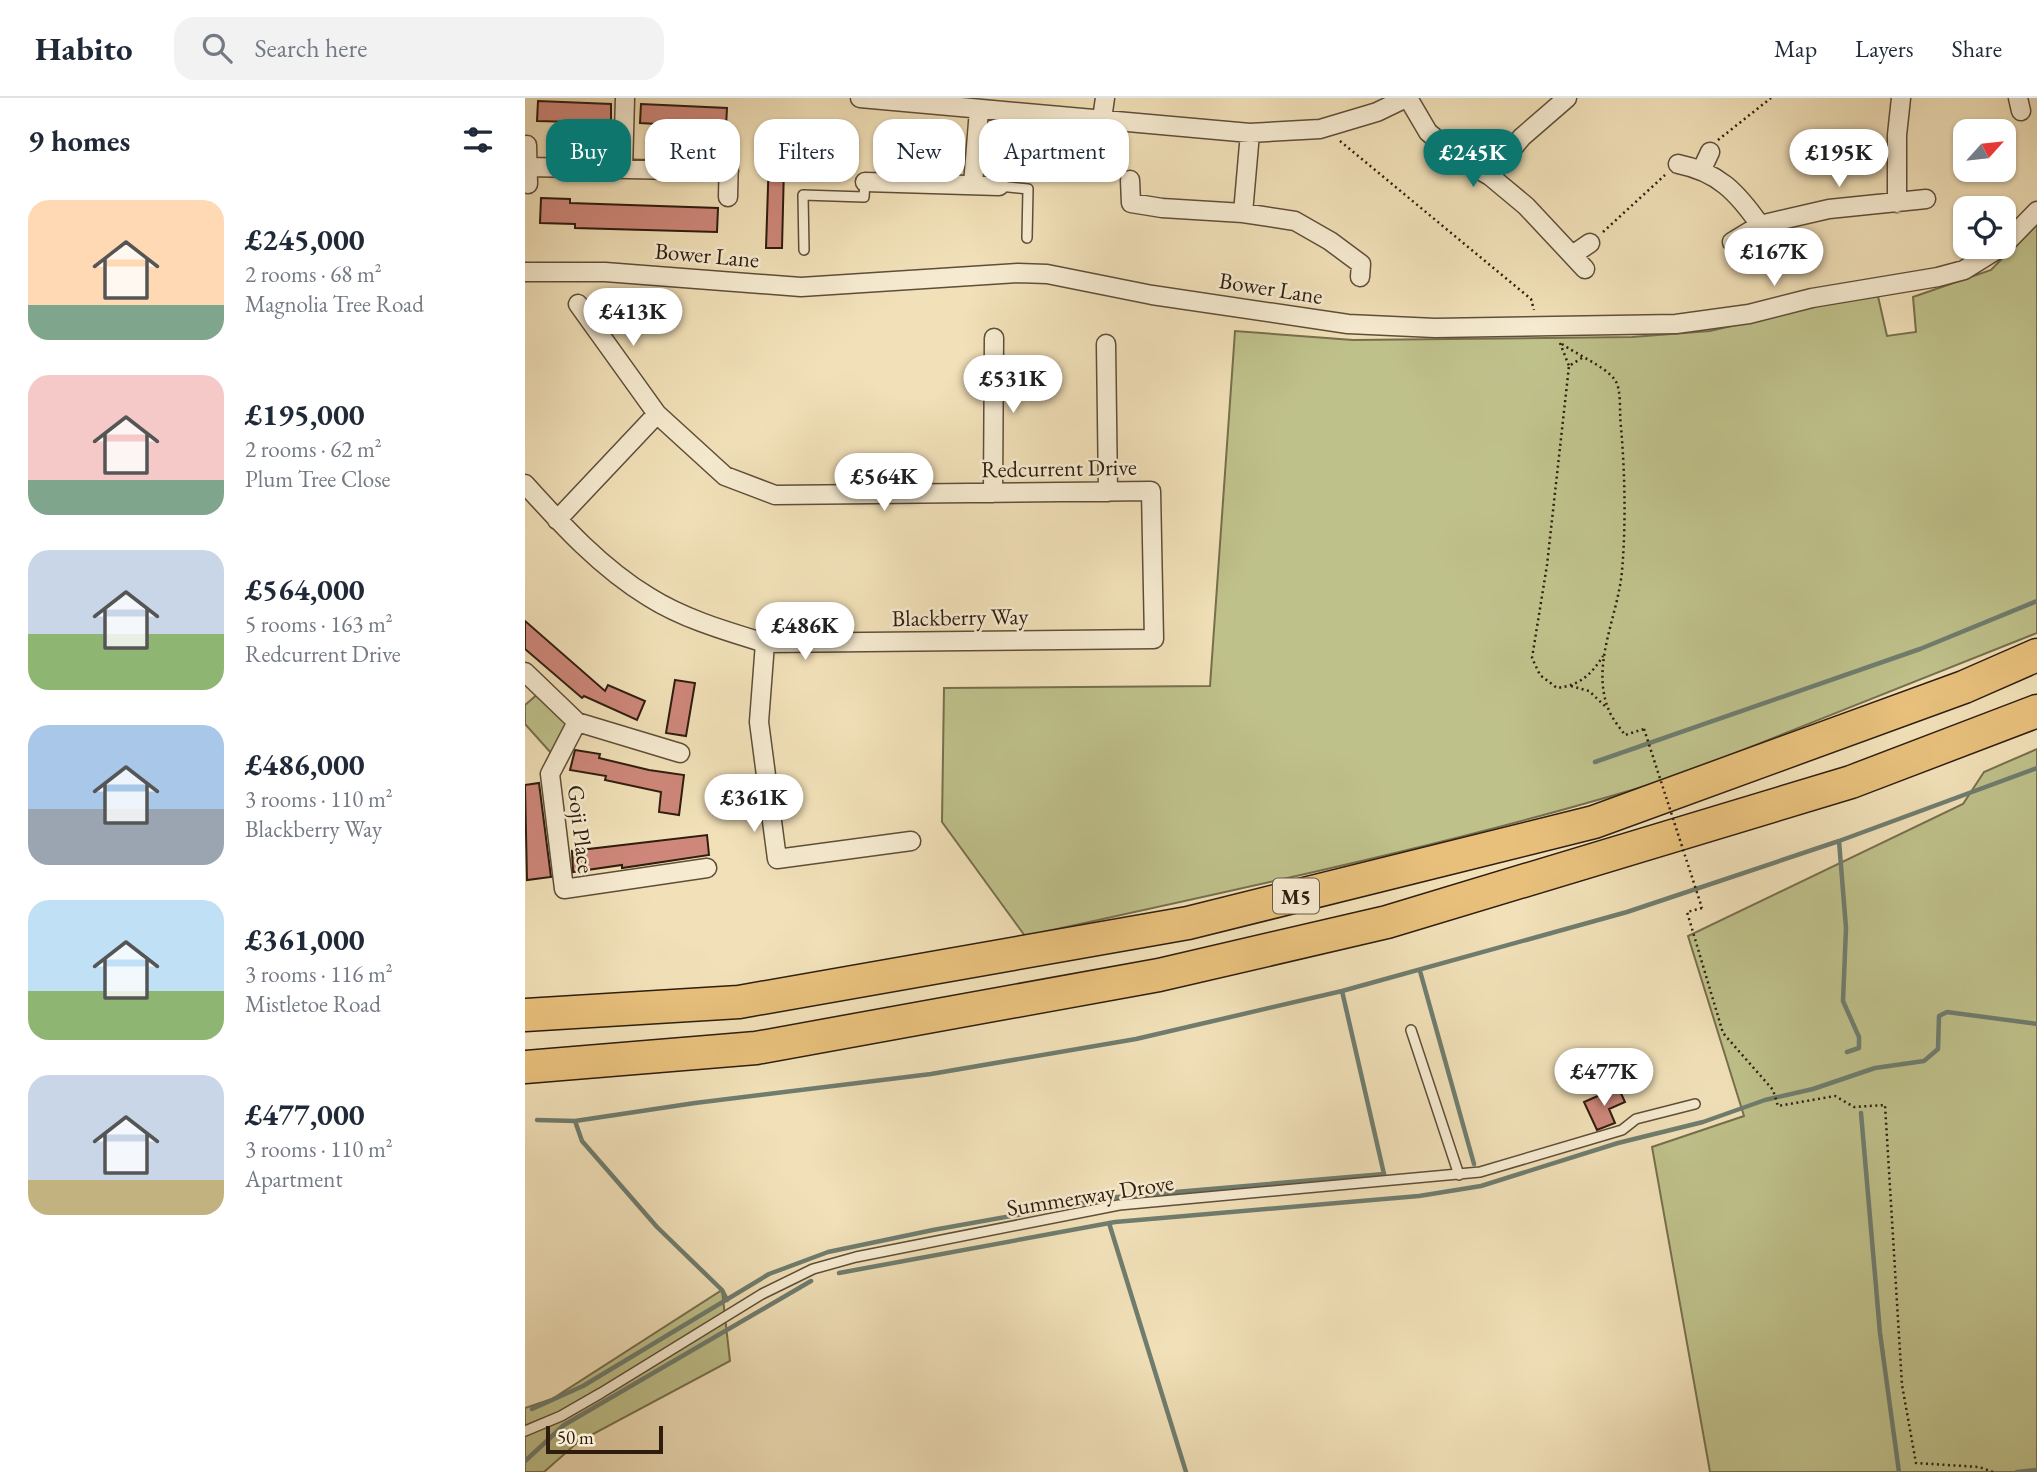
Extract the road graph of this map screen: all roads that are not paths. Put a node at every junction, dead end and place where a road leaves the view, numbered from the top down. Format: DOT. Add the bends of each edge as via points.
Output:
graph roads {
  1 [pos="625,98"];
  2 [pos="860,98"];
  3 [pos="1105,98"];
  4 [pos="1407,98"];
  5 [pos="1567,98"];
  6 [pos="1901,98"];
  7 [pos="879,99"];
  8 [pos="979,110"];
  9 [pos="1102,118"];
  10 [pos="624,119"];
  11 [pos="1250,133"];
  12 [pos="527,145"];
  13 [pos="1678,164"];
  14 [pos="631,169"];
  15 [pos="546,175"];
  16 [pos="1490,176"];
  17 [pos="1130,180"];
  18 [pos="865,181"];
  19 [pos="974,184"];
  20 [pos="999,186"];
  21 [pos="728,197"];
  22 [pos="1926,199"];
  23 [pos="1131,203"];
  24 [pos="1897,203"];
  25 [pos="2037,211"];
  26 [pos="1243,213"];
  27 [pos="1119,219"];
  28 [pos="1760,225"];
  29 [pos="2016,232"];
  30 [pos="1027,238"];
  31 [pos="1732,242"];
  32 [pos="1590,243"];
  33 [pos="804,250"];
  34 [pos="1574,254"];
  35 [pos="1981,259"];
  36 [pos="1366,268"];
  37 [pos="1585,269"];
  38 [pos="525,272"];
  39 [pos="578,304"];
  40 [pos="994,338"];
  41 [pos="1106,344"];
  42 [pos="657,414"];
  43 [pos="525,484"];
  44 [pos="1108,492"];
  45 [pos="993,493"];
  46 [pos="557,520"];
  47 [pos="1154,639"];
  48 [pos="765,643"];
  49 [pos="2037,655"];
  50 [pos="525,672"];
  51 [pos="2037,711"];
  52 [pos="577,722"];
  53 [pos="680,753"];
  54 [pos="911,841"];
  55 [pos="706,868"];
  56 [pos="525,1015"];
  57 [pos="1411,1030"];
  58 [pos="525,1067"];
  59 [pos="1695,1104"];
  60 [pos="1459,1175"];
  61 [pos="525,1431"];
  1 -- 10 [label="street"];
  2 -- 7 [label="street"];
  3 -- 9 [label="street"];
  4 -- 11 [label="street" via="1336,125"];
  4 -- 16 [label="street" via="1429,132 1458,158"];
  5 -- 16 [label="street" via="1522,137"];
  6 -- 24 [label="street"];
  7 -- 8 [label="street"];
  8 -- 9 [label="street"];
  8 -- 19 [label="street"];
  9 -- 11 [label="street"];
  11 -- 26 [label="street"];
  12 -- 15 [label="street" via="528,176"];
  13 -- 28 [label="street" via="1706,160"];
  14 -- 21 [label="street" via="729,164"];
  16 -- 34 [label="street"];
  17 -- 23 [label="street"];
  18 -- 19 [label="street"];
  18 -- 33 [label="lane" via="864,197 803,195"];
  19 -- 20 [label="street"];
  20 -- 30 [label="lane" via="1028,189"];
  22 -- 24 [label="street"];
  23 -- 26 [label="street"];
  23 -- 27 [label="street"];
  24 -- 28 [label="street" via="1829,209"];
  25 -- 29 [label="street, Bower Lane"];
  26 -- 36 [label="street" via="1295,221"];
  28 -- 31 [label="street"];
  32 -- 34 [label="street"];
  34 -- 37 [label="street"];
  35 -- 38 [label="street, Bower Lane" via="1938,277 1812,298 1728,318 1555,334 1348,324 1019,272 801,287 630,274"];
  39 -- 42 [label="street, Redcurrent Drive"];
  40 -- 45 [label="street"];
  41 -- 44 [label="street"];
  42 -- 45 [label="street, Redcurrent Drive" via="725,476 775,495"];
  42 -- 46 [label="street"];
  43 -- 46 [label="street, Blackberry Way"];
  44 -- 45 [label="street, Redcurrent Drive"];
  44 -- 47 [label="street, Redcurrent Drive" via="1151,491"];
  46 -- 48 [label="street, Blackberry Way" via="600,561 650,598 706,624"];
  47 -- 48 [label="street, Blackberry Way"];
  48 -- 54 [label="street" via="759,722 777,859"];
  49 -- 56 [label="highway, M5" via="1963,687 1594,822 1188,923 739,1002"];
  50 -- 52 [label="street"];
  51 -- 58 [label="highway, M5" via="1851,782 1387,922 1159,975 756,1048"];
  52 -- 53 [label="street"];
  52 -- 55 [label="street, Goji Place" via="550,774 564,889"];
  57 -- 60 [label="lane"];
  59 -- 60 [label="lane, Summerway Drove" via="1636,1119 1622,1130"];
  60 -- 61 [label="lane, Summerway Drove" via="1119,1205 819,1267 762,1294 591,1399"];
}
